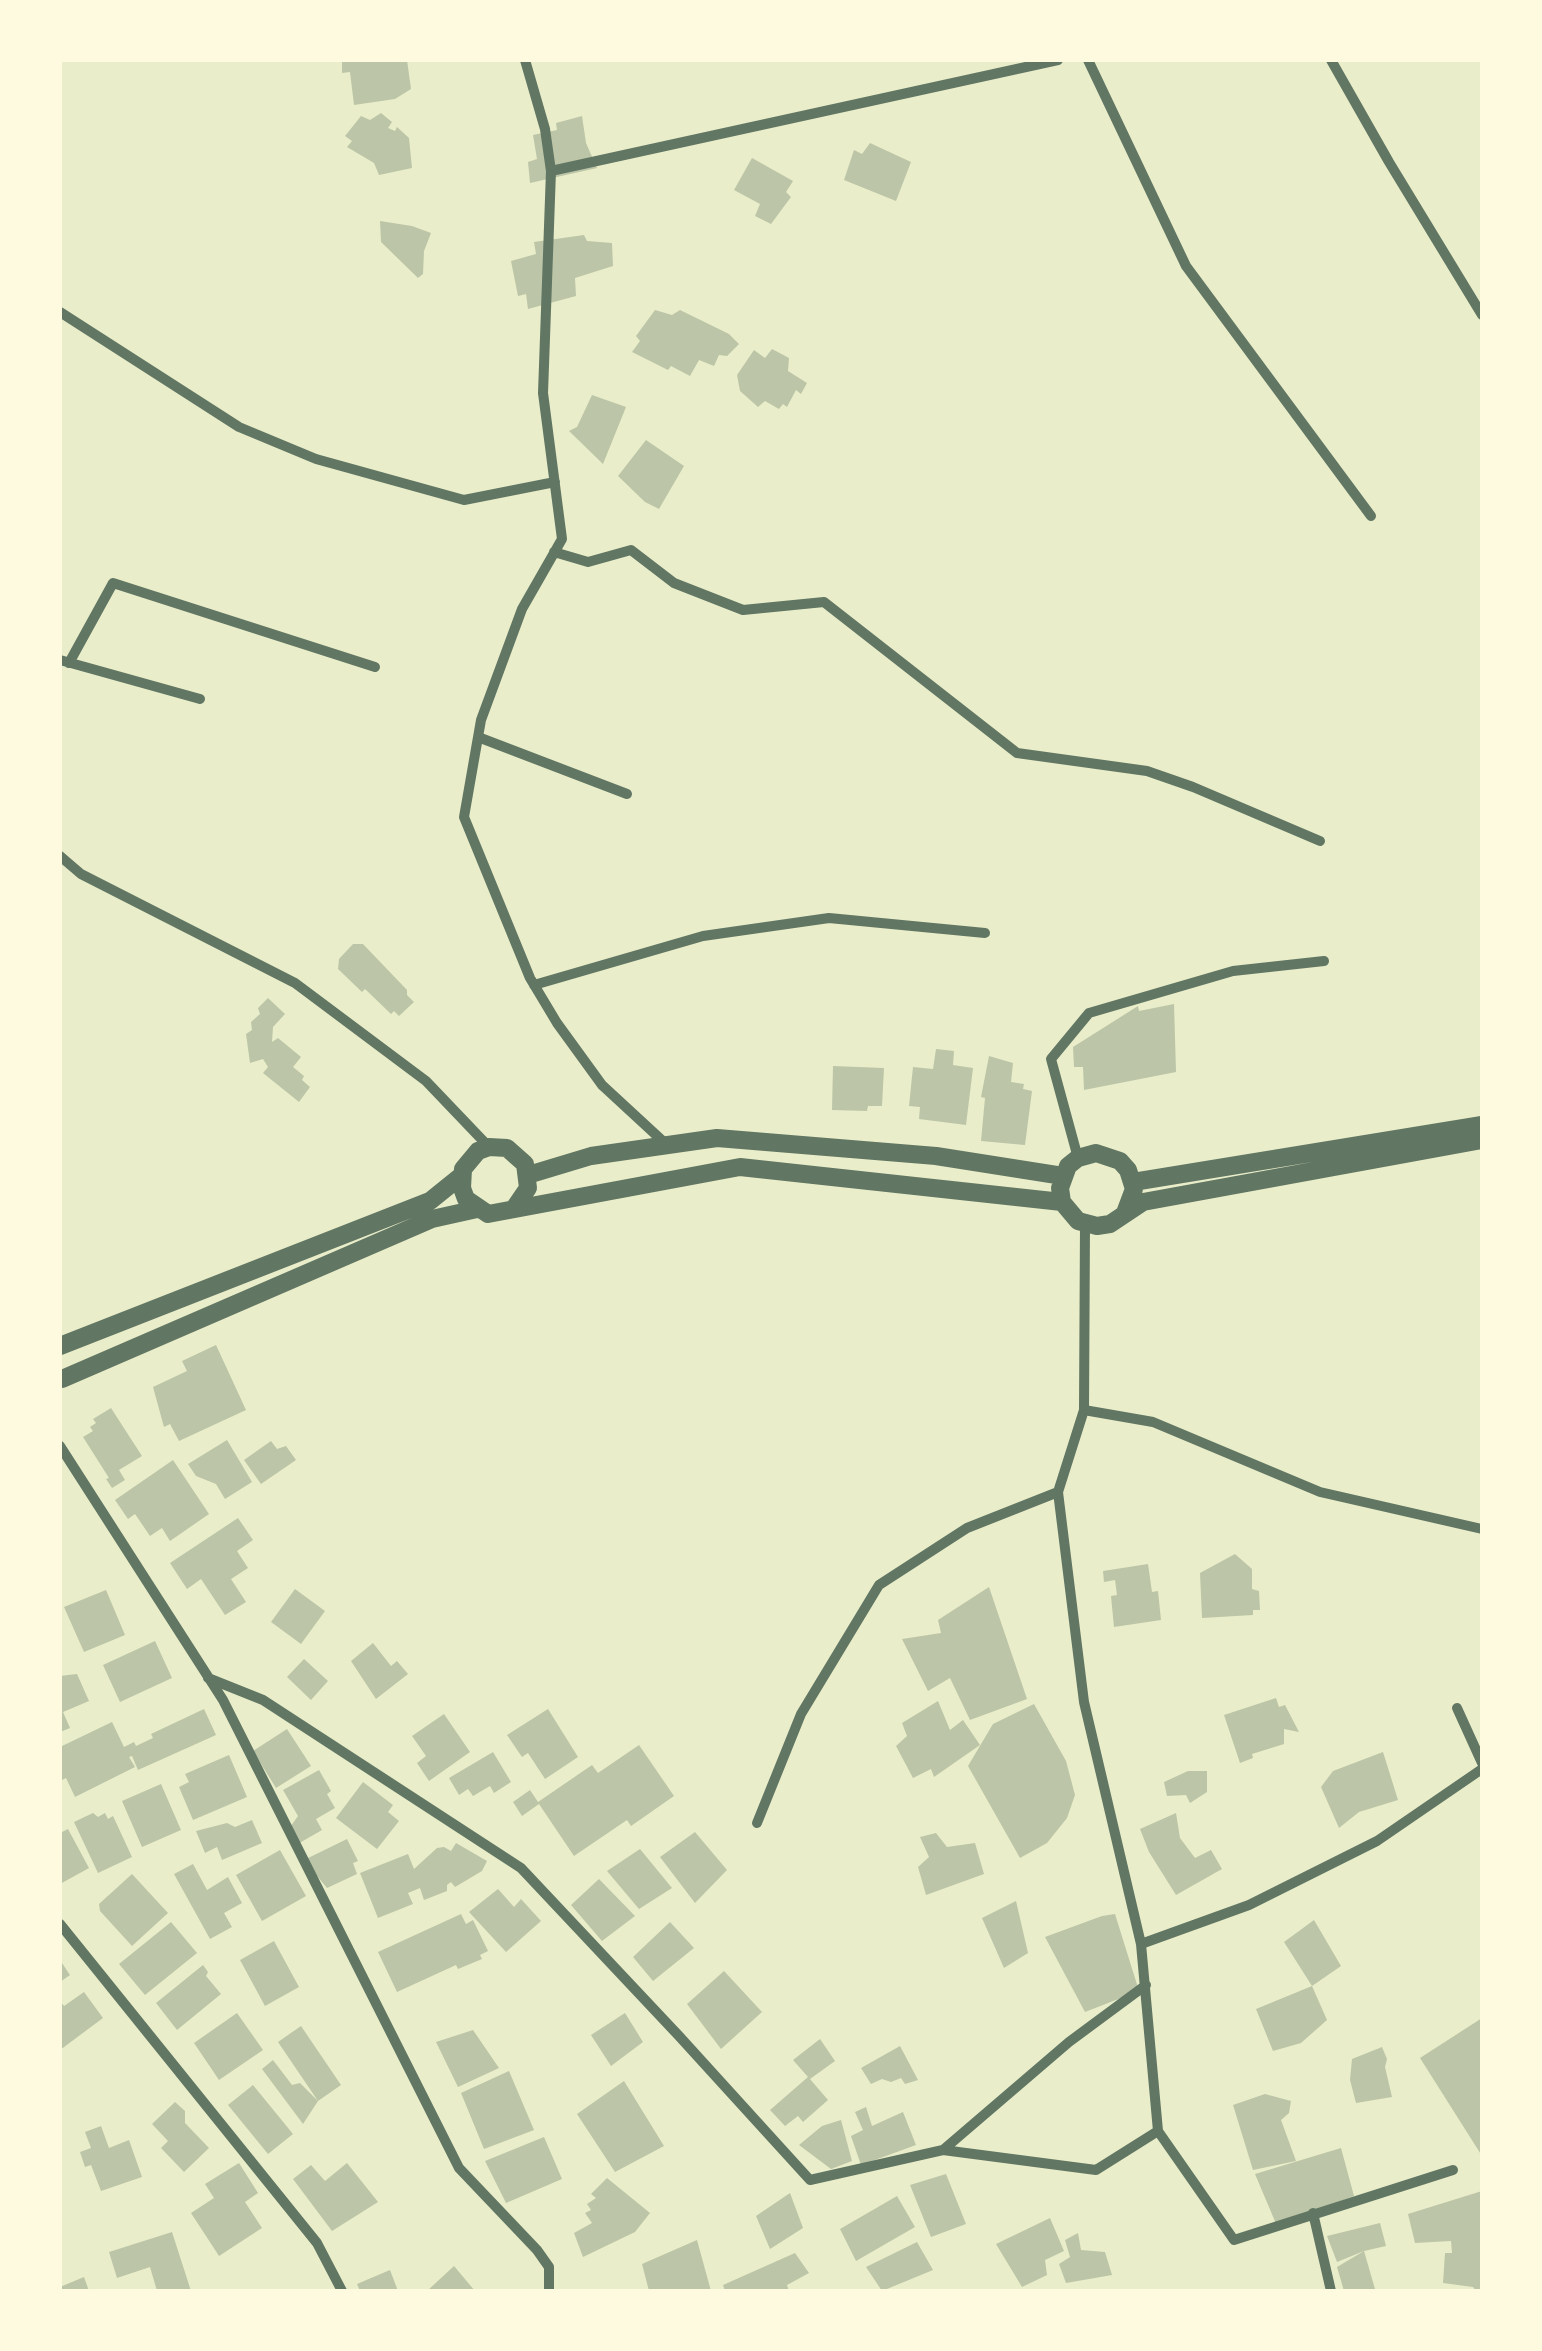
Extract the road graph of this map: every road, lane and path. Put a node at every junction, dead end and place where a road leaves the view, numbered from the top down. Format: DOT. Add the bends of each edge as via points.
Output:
graph roads {
  1 [pos="526,60"];
  2 [pos="1058,60"];
  3 [pos="1088,60"];
  4 [pos="1331,60"];
  5 [pos="551,170"];
  6 [pos="60,312"];
  7 [pos="1482,314"];
  8 [pos="555,482"];
  9 [pos="1371,516"];
  10 [pos="554,552"];
  11 [pos="65,662"];
  12 [pos="374,667"];
  13 [pos="200,699"];
  14 [pos="478,737"];
  15 [pos="627,794"];
  16 [pos="1320,841"];
  17 [pos="60,856"];
  18 [pos="986,933"];
  19 [pos="1324,961"];
  20 [pos="534,985"];
  21 [pos="1482,1125"];
  22 [pos="1482,1140"];
  23 [pos="667,1145"];
  24 [pos="489,1147"];
  25 [pos="1078,1158"];
  26 [pos="528,1175"];
  27 [pos="461,1176"];
  28 [pos="1063,1176"];
  29 [pos="1133,1182"];
  30 [pos="1062,1202"];
  31 [pos="515,1208"];
  32 [pos="477,1209"];
  33 [pos="1125,1213"];
  34 [pos="1085,1224"];
  35 [pos="60,1349"];
  36 [pos="61,1381"];
  37 [pos="1084,1410"];
  38 [pos="60,1446"];
  39 [pos="1058,1492"];
  40 [pos="1482,1530"];
  41 [pos="208,1678"];
  42 [pos="1457,1708"];
  43 [pos="1482,1766"];
  44 [pos="757,1823"];
  45 [pos="60,1924"];
  46 [pos="1141,1944"];
  47 [pos="1146,1985"];
  48 [pos="1158,2131"];
  49 [pos="943,2150"];
  50 [pos="1453,2170"];
  51 [pos="1313,2214"];
  52 [pos="342,2291"];
  53 [pos="549,2291"];
  54 [pos="1331,2291"];
  1 -- 5 [label="street"];
  2 -- 5 [label="street"];
  3 -- 9 [label="street" via="1186,266"];
  4 -- 7 [label="street"];
  5 -- 8 [label="street" via="542,392"];
  6 -- 8 [label="street" via="240,427 316,458 464,500"];
  8 -- 10 [label="street" via="562,538"];
  10 -- 14 [label="street" via="522,609"];
  10 -- 16 [label="street" via="588,562 631,550 674,583 743,610 824,602 1017,753 1148,771"];
  11 -- 12 [label="street" via="113,583"];
  11 -- 13 [label="street"];
  14 -- 15 [label="street"];
  14 -- 20 [label="street" via="464,818"];
  17 -- 24 [label="street" via="81,874 295,983 426,1081"];
  18 -- 20 [label="street" via="829,918 703,936"];
  19 -- 25 [label="street" via="1233,971 1090,1013 1051,1059"];
  20 -- 23 [label="street" via="602,1085"];
  21 -- 29 [label="street"];
  22 -- 33 [label="street" via="1143,1202"];
  23 -- 26 [label="street" via="591,1156"];
  23 -- 28 [label="street" via="717,1138 936,1156"];
  24 -- 26 [label="street" via="518,1155"];
  24 -- 27 [label="street" via="468,1159"];
  25 -- 28 [label="street"];
  25 -- 29 [label="street" via="1109,1154"];
  26 -- 31 [label="street"];
  27 -- 32 [label="street" via="466,1199"];
  27 -- 35 [label="street" via="430,1200"];
  28 -- 30 [label="street"];
  29 -- 33 [label="street"];
  30 -- 31 [label="street" via="740,1167"];
  30 -- 34 [label="street"];
  31 -- 32 [label="street" via="500,1214"];
  32 -- 36 [label="street" via="432,1219"];
  33 -- 34 [label="street" via="1110,1224"];
  34 -- 37 [label="street"];
  35 -- 36 [label="street"];
  37 -- 39 [label="street"];
  37 -- 40 [label="street" via="1153,1422 1320,1492"];
  38 -- 41 [label="street"];
  39 -- 44 [label="street" via="967,1528 879,1585 801,1714"];
  39 -- 46 [label="street" via="1084,1702"];
  41 -- 49 [label="street" via="263,1700 521,1868 810,2180"];
  41 -- 53 [label="street" via="459,2168 537,2250 549,2268"];
  42 -- 43 [label="street"];
  43 -- 46 [label="street" via="1377,1841 1249,1905"];
  45 -- 52 [label="street" via="317,2243"];
  46 -- 47 [label="street"];
  47 -- 48 [label="street"];
  47 -- 49 [label="street"];
  48 -- 49 [label="street" via="1096,2170"];
  48 -- 51 [label="street" via="1234,2240"];
  50 -- 51 [label="street"];
  51 -- 54 [label="street"];
}
